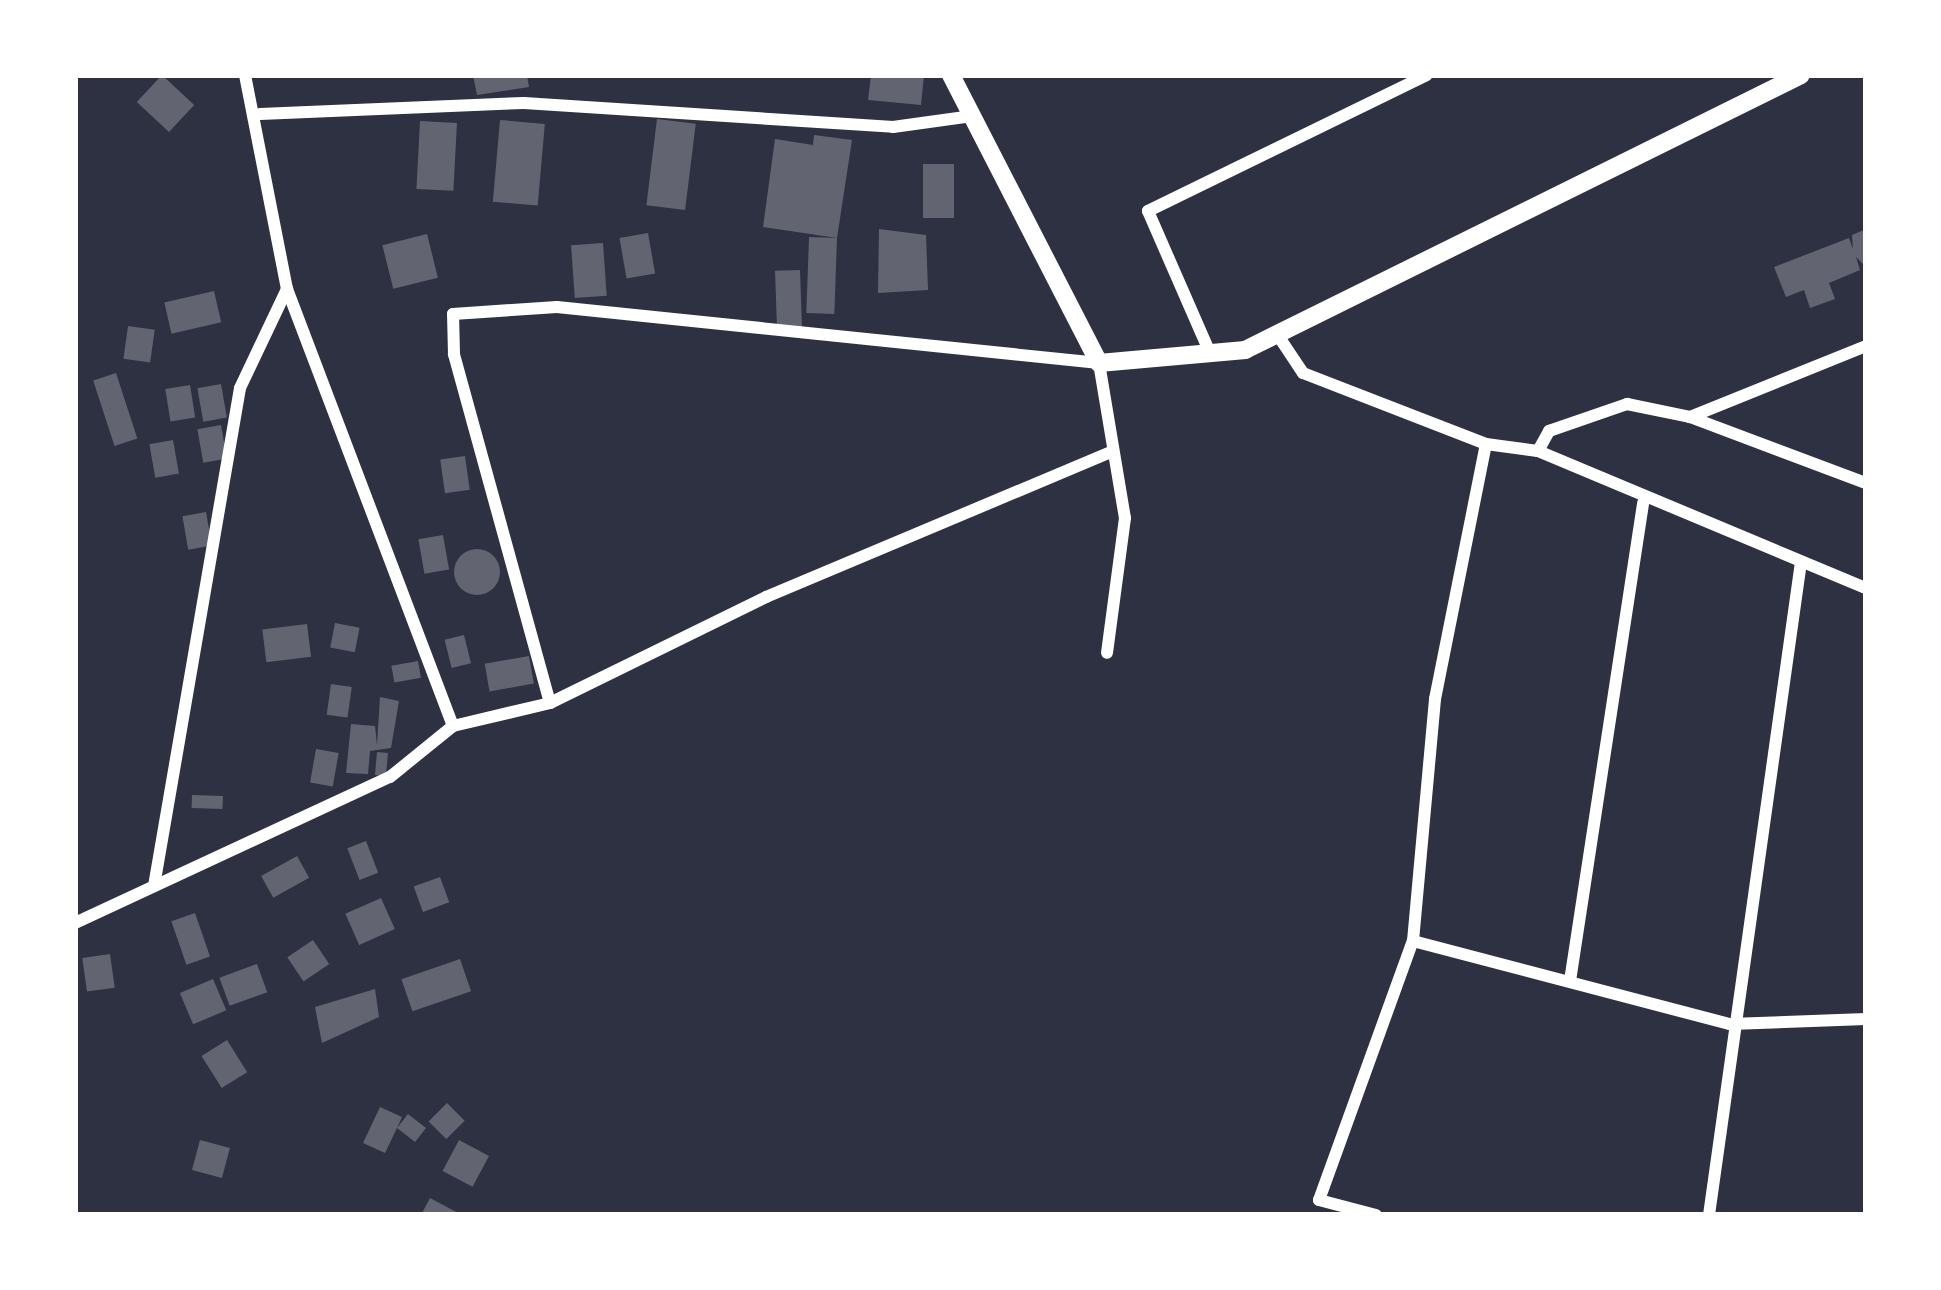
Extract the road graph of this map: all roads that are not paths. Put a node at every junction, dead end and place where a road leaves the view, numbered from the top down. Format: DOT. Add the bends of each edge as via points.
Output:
graph roads {
  1 [pos="245,75"];
  2 [pos="951,75"];
  3 [pos="1427,75"];
  4 [pos="1801,75"];
  5 [pos="260,115"];
  6 [pos="972,116"];
  7 [pos="287,289"];
  8 [pos="1277,334"];
  9 [pos="1866,346"];
  10 [pos="1210,353"];
  11 [pos="1099,362"];
  12 [pos="1690,417"];
  13 [pos="1486,444"];
  14 [pos="1113,451"];
  15 [pos="1538,451"];
  16 [pos="1866,483"];
  17 [pos="1643,503"];
  18 [pos="1801,562"];
  19 [pos="1866,588"];
  20 [pos="1107,653"];
  21 [pos="550,704"];
  22 [pos="453,726"];
  23 [pos="154,886"];
  24 [pos="75,923"];
  25 [pos="1413,941"];
  26 [pos="1570,981"];
  27 [pos="1866,1019"];
  28 [pos="1730,1024"];
  29 [pos="1376,1215"];
  30 [pos="1709,1215"];
  1 -- 5 [label="street"];
  2 -- 6 [label="street"];
  3 -- 10 [label="street" via="1148,211"];
  4 -- 8 [label="street"];
  5 -- 6 [label="street" via="524,103 893,127"];
  5 -- 7 [label="street"];
  6 -- 11 [label="street"];
  7 -- 22 [label="street"];
  7 -- 23 [label="street" via="240,388"];
  8 -- 10 [label="street"];
  8 -- 13 [label="street" via="1303,373"];
  9 -- 12 [label="street"];
  10 -- 11 [label="street"];
  11 -- 14 [label="street"];
  11 -- 21 [label="street" via="557,307 453,314 454,354"];
  12 -- 15 [label="street" via="1627,404 1549,431"];
  12 -- 16 [label="street"];
  13 -- 15 [label="street"];
  13 -- 25 [label="street" via="1436,700"];
  14 -- 20 [label="street" via="1125,518"];
  14 -- 21 [label="street" via="766,597"];
  15 -- 17 [label="street"];
  17 -- 18 [label="street"];
  17 -- 26 [label="street"];
  18 -- 19 [label="street"];
  18 -- 28 [label="street"];
  21 -- 22 [label="street"];
  22 -- 23 [label="street" via="390,777"];
  23 -- 24 [label="street"];
  25 -- 26 [label="street"];
  25 -- 29 [label="street" via="1319,1199"];
  26 -- 28 [label="street"];
  27 -- 28 [label="street"];
  28 -- 30 [label="street"];
}
